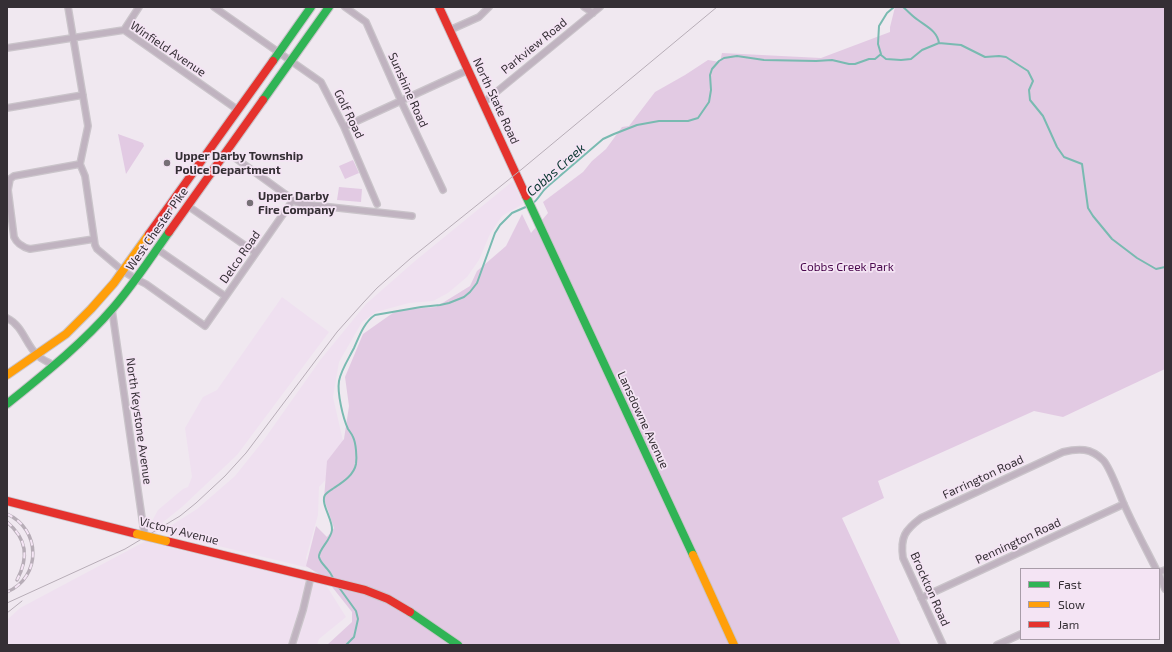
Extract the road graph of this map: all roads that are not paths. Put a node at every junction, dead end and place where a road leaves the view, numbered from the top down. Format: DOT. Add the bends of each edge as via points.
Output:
graph roads {
  1 [pos="68,7"];
  2 [pos="139,7"];
  3 [pos="214,7"];
  4 [pos="311,7"];
  5 [pos="329,7"];
  6 [pos="345,7"];
  7 [pos="439,7"];
  8 [pos="489,7"];
  9 [pos="584,7"];
  10 [pos="600,7"];
  11 [pos="593,13"];
  12 [pos="124,30"];
  13 [pos="450,30"];
  14 [pos="73,38"];
  15 [pos="7,48"];
  16 [pos="278,52"];
  17 [pos="291,61"];
  18 [pos="468,70"];
  19 [pos="83,95"];
  20 [pos="400,101"];
  21 [pos="483,103"];
  22 [pos="7,108"];
  23 [pos="238,110"];
  24 [pos="344,127"];
  25 [pos="227,152"];
  26 [pos="80,164"];
  27 [pos="198,165"];
  28 [pos="211,174"];
  29 [pos="443,190"];
  30 [pos="293,200"];
  31 [pos="377,204"];
  32 [pos="531,205"];
  33 [pos="188,206"];
  34 [pos="412,216"];
  35 [pos="94,238"];
  36 [pos="157,249"];
  37 [pos="256,253"];
  38 [pos="123,271"];
  39 [pos="136,280"];
  40 [pos="226,296"];
  41 [pos="112,310"];
  42 [pos="7,318"];
  43 [pos="37,354"];
  44 [pos="53,365"];
  45 [pos="7,375"];
  46 [pos="7,404"];
  47 [pos="7,501"];
  48 [pos="1124,504"];
  49 [pos="141,535"];
  50 [pos="903,541"];
  51 [pos="1156,568"];
  52 [pos="1160,576"];
  53 [pos="315,577"];
  54 [pos="1165,589"];
  55 [pos="921,598"];
  56 [pos="1020,634"];
  57 [pos="292,645"];
  58 [pos="458,645"];
  59 [pos="734,645"];
  60 [pos="943,645"];
  61 [pos="997,645"];
  1 -- 14 [label="street"];
  2 -- 12 [label="street"];
  3 -- 16 [label="street, Golf Road"];
  4 -- 16 [label="main road, West Chester Pike"];
  5 -- 17 [label="main road, West Chester Pike"];
  6 -- 20 [label="street, Sunshine Road" via="366,22"];
  7 -- 13 [label="main road, North State Road"];
  8 -- 13 [label="street" via="478,17"];
  9 -- 11 [label="street"];
  10 -- 11 [label="street, Parkview Road"];
  11 -- 21 [label="street, Parkview Road"];
  12 -- 14 [label="street, Winfield Avenue"];
  12 -- 23 [label="street, Winfield Avenue"];
  13 -- 18 [label="main road, North State Road"];
  14 -- 15 [label="street, Winfield Avenue"];
  14 -- 19 [label="street"];
  16 -- 17 [label="street, Golf Road"];
  16 -- 23 [label="main road, West Chester Pike"];
  17 -- 24 [label="street, Golf Road" via="321,82"];
  17 -- 25 [label="main road, West Chester Pike"];
  18 -- 20 [label="street"];
  18 -- 21 [label="main road, North State Road"];
  19 -- 22 [label="street"];
  19 -- 26 [label="street" via="88,126"];
  20 -- 24 [label="street"];
  20 -- 29 [label="street, Sunshine Road"];
  21 -- 32 [label="main road, North State Road"];
  23 -- 27 [label="main road, West Chester Pike"];
  24 -- 31 [label="street, Golf Road"];
  25 -- 28 [label="main road, West Chester Pike"];
  25 -- 30 [label="street"];
  26 -- 35 [label="street" via="85,176"];
  26 -- 35 [label="street" via="14,176 10,179 8,190 14,237 21,246 30,249"];
  27 -- 28 [label="main road"];
  27 -- 38 [label="main road, West Chester Pike"];
  28 -- 33 [label="main road, West Chester Pike"];
  30 -- 34 [label="street" via="302,204"];
  30 -- 37 [label="street, Delco Road"];
  32 -- 59 [label="main road, Lansdowne Avenue"];
  33 -- 36 [label="main road, West Chester Pike"];
  33 -- 37 [label="street"];
  35 -- 38 [label="street" via="95,247"];
  36 -- 39 [label="main road, West Chester Pike"];
  36 -- 40 [label="street"];
  37 -- 40 [label="street, Delco Road"];
  38 -- 39 [label="street"];
  38 -- 43 [label="main road, West Chester Pike" via="74,326"];
  39 -- 40 [label="street, Delco Road" via="146,284 205,326"];
  39 -- 41 [label="main road, West Chester Pike"];
  41 -- 44 [label="main road, West Chester Pike" via="86,337"];
  41 -- 49 [label="street, North Keystone Avenue, bridge" via="143,525"];
  42 -- 43 [label="street" via="18,326"];
  43 -- 44 [label="street"];
  43 -- 45 [label="main road, West Chester Pike"];
  44 -- 46 [label="main road, West Chester Pike"];
  47 -- 49 [label="main road, Victory Avenue"];
  48 -- 50 [label="street, Farrington Road" via="1104,461 1083,449 1074,449 921,518 910,526"];
  48 -- 51 [label="street"];
  48 -- 55 [label="street, Pennington Road"];
  49 -- 53 [label="main road, Victory Avenue, bridge"];
  50 -- 55 [label="street, Brockton Road" via="903,558"];
  52 -- 54 [label="street"];
  53 -- 57 [label="street"];
  53 -- 58 [label="main road, Victory Avenue" via="378,595 402,607"];
  55 -- 60 [label="street, Brockton Road"];
  56 -- 61 [label="street"];
}
